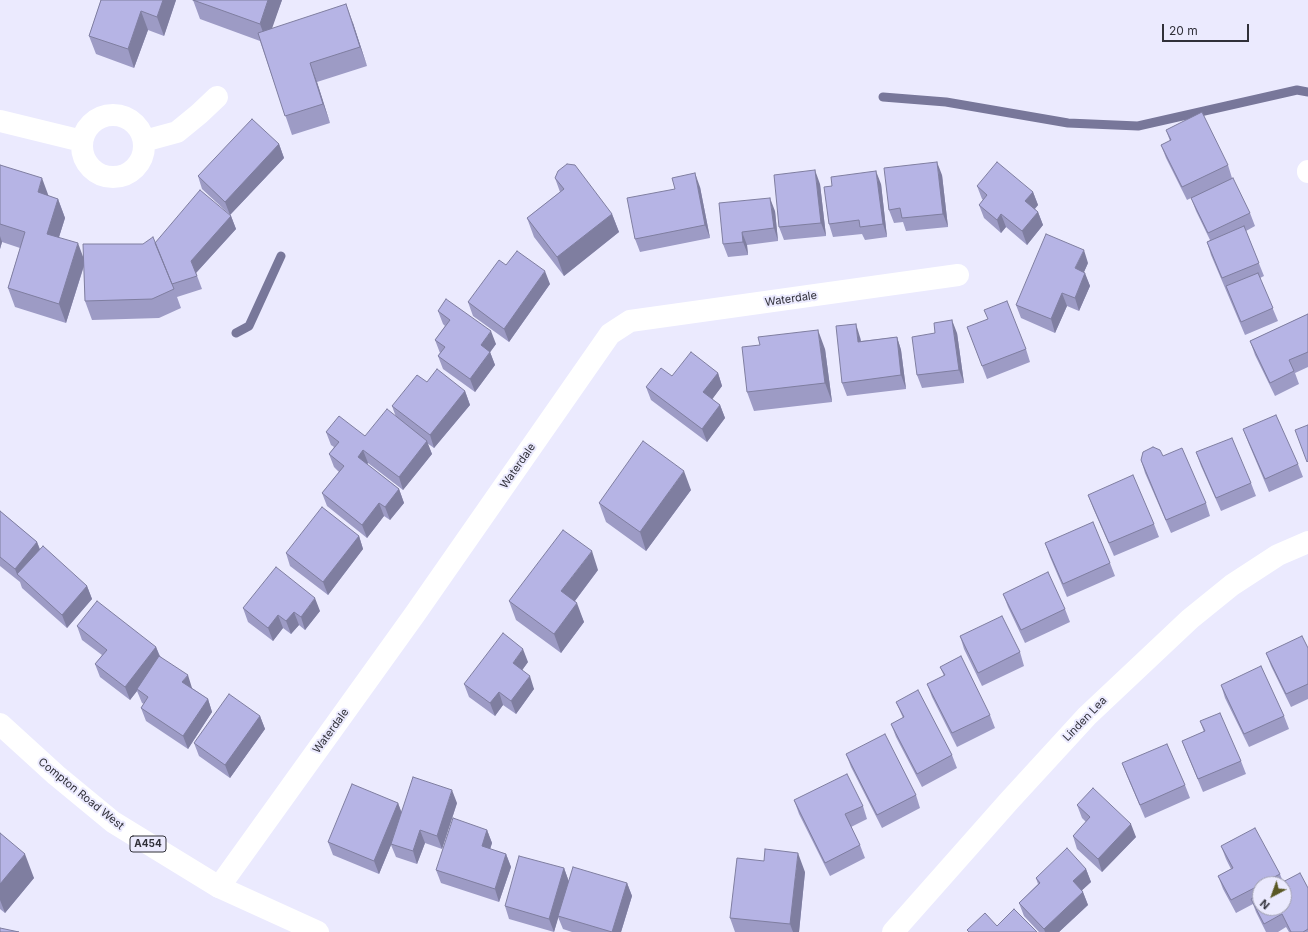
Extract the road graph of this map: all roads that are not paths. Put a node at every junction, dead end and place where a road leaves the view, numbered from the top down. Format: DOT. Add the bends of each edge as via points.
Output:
graph roads {
  1 [pos="217,96"];
  2 [pos="0,121"];
  3 [pos="82,141"];
  4 [pos="144,141"];
  5 [pos="958,275"];
  6 [pos="1308,542"];
  7 [pos="0,724"];
  8 [pos="219,887"];
  9 [pos="318,932"];
  10 [pos="893,932"];
  1 -- 4 [label="main road" via="176,132"];
  2 -- 3 [label="main road"];
  3 -- 4 [label="main road" via="96,120 116,115 134,123 141,131"];
  3 -- 4 [label="main road" via="84,156 89,165 97,172 116,177 134,169 144,152"];
  5 -- 8 [label="main road, Waterdale" via="630,321 610,334 415,614"];
  6 -- 10 [label="main road, Linden Lea" via="1278,555 1232,585 1190,619 1098,705"];
  7 -- 8 [label="main road, Compton Road West / A454" via="113,822"];
  8 -- 9 [label="main road, Compton Road West / A454"];
}
